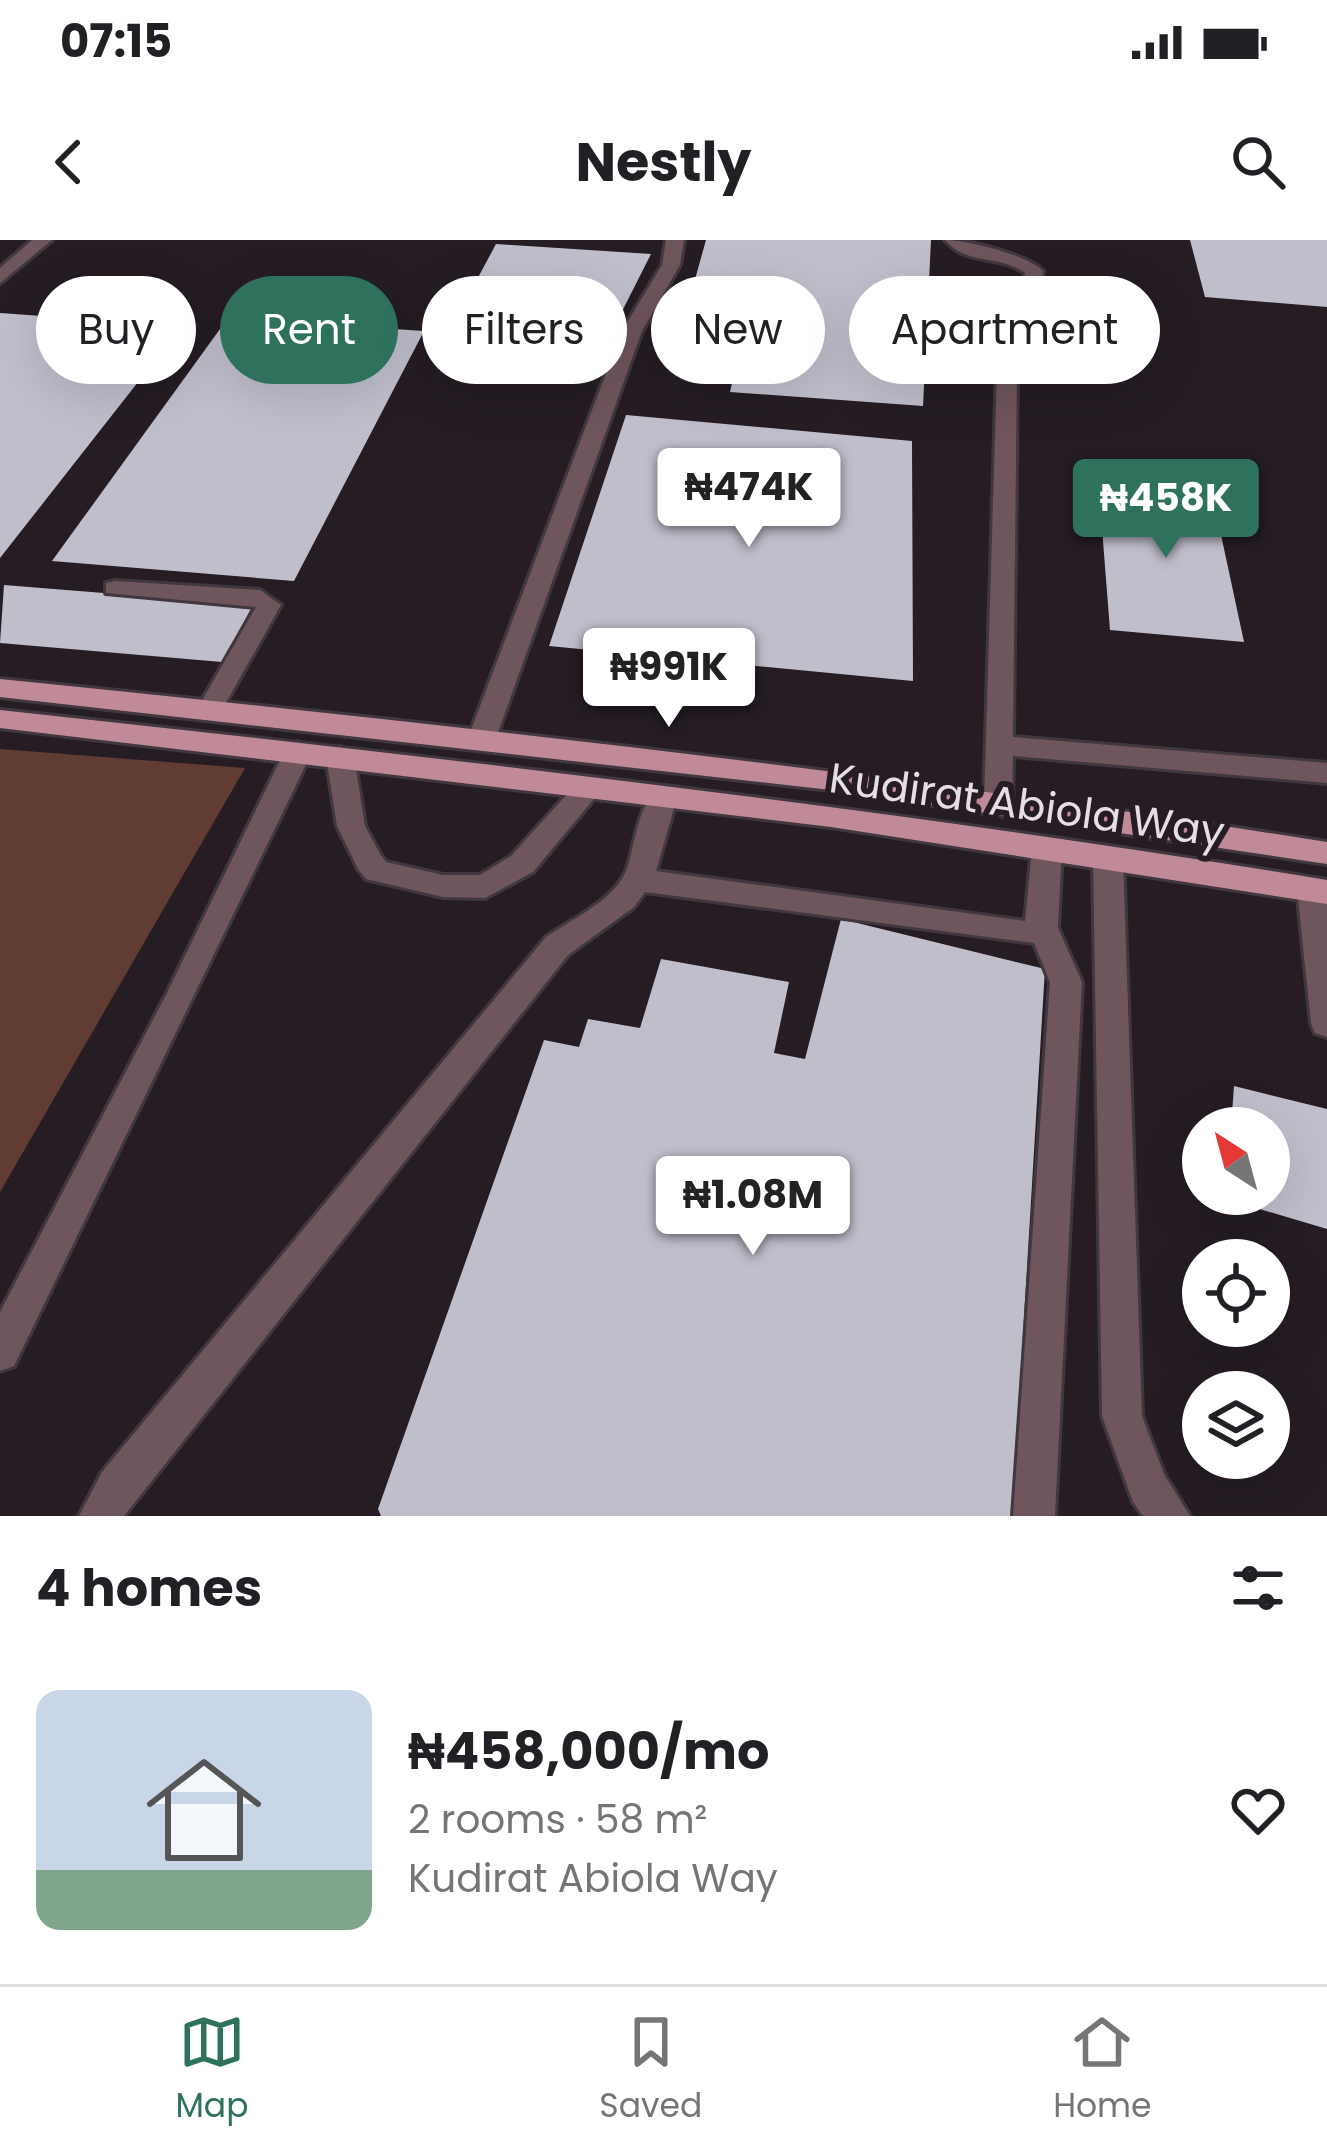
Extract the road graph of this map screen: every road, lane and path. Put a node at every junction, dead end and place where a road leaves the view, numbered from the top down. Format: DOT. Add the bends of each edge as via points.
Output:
graph roads {
  1 [pos="43,240"];
  2 [pos="675,240"];
  3 [pos="954,240"];
  4 [pos="0,278"];
  5 [pos="115,588"];
  6 [pos="0,688"];
  7 [pos="210,709"];
  8 [pos="0,719"];
  9 [pos="482,738"];
  10 [pos="999,745"];
  11 [pos="298,752"];
  12 [pos="340,757"];
  13 [pos="1327,773"];
  14 [pos="589,788"];
  15 [pos="663,798"];
  16 [pos="998,803"];
  17 [pos="1047,848"];
  18 [pos="1327,854"];
  19 [pos="1108,858"];
  20 [pos="638,880"];
  21 [pos="1319,890"];
  22 [pos="1043,928"];
  23 [pos="1327,1023"];
  24 [pos="0,1352"];
  25 [pos="100,1516"];
  26 [pos="1034,1516"];
  27 [pos="1168,1516"];
  1 -- 4 [label="street"];
  2 -- 9 [label="street" via="670,266 632,331"];
  3 -- 10 [label="street" via="967,252 1016,258 1034,271 1020,354 1007,368"];
  5 -- 7 [label="street" via="269,605"];
  6 -- 7 [label="main road, Kudirat Abiola Way"];
  7 -- 9 [label="main road, Kudirat Abiola Way"];
  8 -- 11 [label="main road, Kudirat Abiola Way"];
  9 -- 16 [label="main road, Kudirat Abiola Way"];
  10 -- 13 [label="street"];
  10 -- 16 [label="street"];
  11 -- 12 [label="main road, Kudirat Abiola Way"];
  11 -- 24 [label="street"];
  12 -- 14 [label="main road, Kudirat Abiola Way"];
  12 -- 14 [label="street" via="351,826 368,861 377,871 443,886 485,887 522,864"];
  14 -- 15 [label="main road, Kudirat Abiola Way"];
  15 -- 17 [label="main road, Kudirat Abiola Way"];
  15 -- 20 [label="street"];
  16 -- 18 [label="main road, Kudirat Abiola Way"];
  17 -- 19 [label="main road, Kudirat Abiola Way"];
  17 -- 22 [label="street"];
  19 -- 21 [label="main road, Kudirat Abiola Way"];
  19 -- 27 [label="street" via="1122,1416 1148,1487"];
  20 -- 22 [label="street" via="1025,933"];
  20 -- 25 [label="street" via="556,946"];
  21 -- 23 [label="street"];
  22 -- 26 [label="street" via="1066,982"];
}
